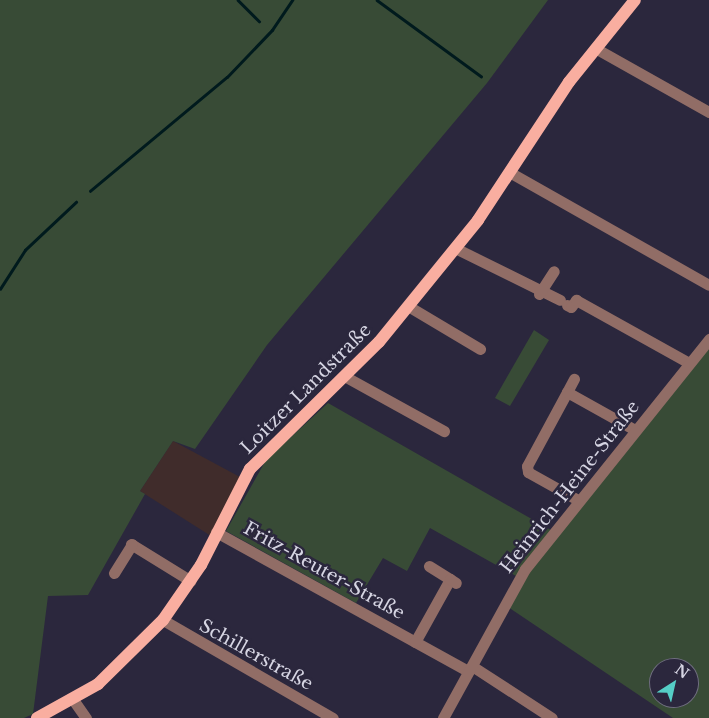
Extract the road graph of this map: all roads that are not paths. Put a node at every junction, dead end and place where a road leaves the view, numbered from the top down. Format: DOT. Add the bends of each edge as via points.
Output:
graph roads {
  1 [pos="635,0"];
  2 [pos="595,48"];
  3 [pos="709,112"];
  4 [pos="511,172"];
  5 [pos="455,248"];
  6 [pos="554,271"];
  7 [pos="709,285"];
  8 [pos="539,294"];
  9 [pos="408,306"];
  10 [pos="709,339"];
  11 [pos="480,350"];
  12 [pos="689,363"];
  13 [pos="346,377"];
  14 [pos="574,379"];
  15 [pos="567,392"];
  16 [pos="635,430"];
  17 [pos="444,431"];
  18 [pos="578,500"];
  19 [pos="216,532"];
  20 [pos="429,566"];
  21 [pos="114,573"];
  22 [pos="191,581"];
  23 [pos="163,620"];
  24 [pos="415,642"];
  25 [pos="470,669"];
  26 [pos="74,701"];
  27 [pos="45,716"];
  28 [pos="86,718"];
  29 [pos="334,718"];
  30 [pos="443,718"];
  31 [pos="552,718"];
  1 -- 2 [label="main road, Loitzer Landstraße"];
  2 -- 3 [label="street"];
  2 -- 4 [label="main road, Loitzer Landstraße"];
  4 -- 5 [label="main road, Loitzer Landstraße"];
  4 -- 7 [label="street"];
  5 -- 8 [label="street"];
  5 -- 9 [label="main road, Loitzer Landstraße"];
  6 -- 8 [label="street"];
  8 -- 12 [label="street" via="571,307 576,300"];
  9 -- 11 [label="street"];
  9 -- 13 [label="main road, Loitzer Landstraße"];
  10 -- 12 [label="street, Heinrich-Heine-Straße"];
  12 -- 16 [label="street, Heinrich-Heine-Straße"];
  13 -- 17 [label="street"];
  13 -- 19 [label="main road, Loitzer Landstraße" via="256,461"];
  14 -- 15 [label="street"];
  15 -- 16 [label="street"];
  15 -- 18 [label="street" via="527,466 528,472"];
  16 -- 18 [label="street, Heinrich-Heine-Straße"];
  18 -- 25 [label="street, Heinrich-Heine-Straße" via="519,579"];
  19 -- 22 [label="main road, Loitzer Landstraße"];
  19 -- 24 [label="street, Fritz-Reuter-Straße"];
  20 -- 24 [label="street, Fritz-Reuter-Straße" via="453,581"];
  21 -- 22 [label="street" via="131,544"];
  22 -- 23 [label="main road, Loitzer Landstraße"];
  23 -- 26 [label="main road, Loitzer Landstraße" via="122,663"];
  23 -- 29 [label="street, Schillerstraße"];
  24 -- 25 [label="street, Fritz-Reuter-Straße"];
  25 -- 30 [label="street, Heinrich-Heine-Straße"];
  25 -- 31 [label="street, Fritz-Reuter-Straße"];
  26 -- 27 [label="main road, Loitzer Landstraße"];
  26 -- 28 [label="street"];
}
